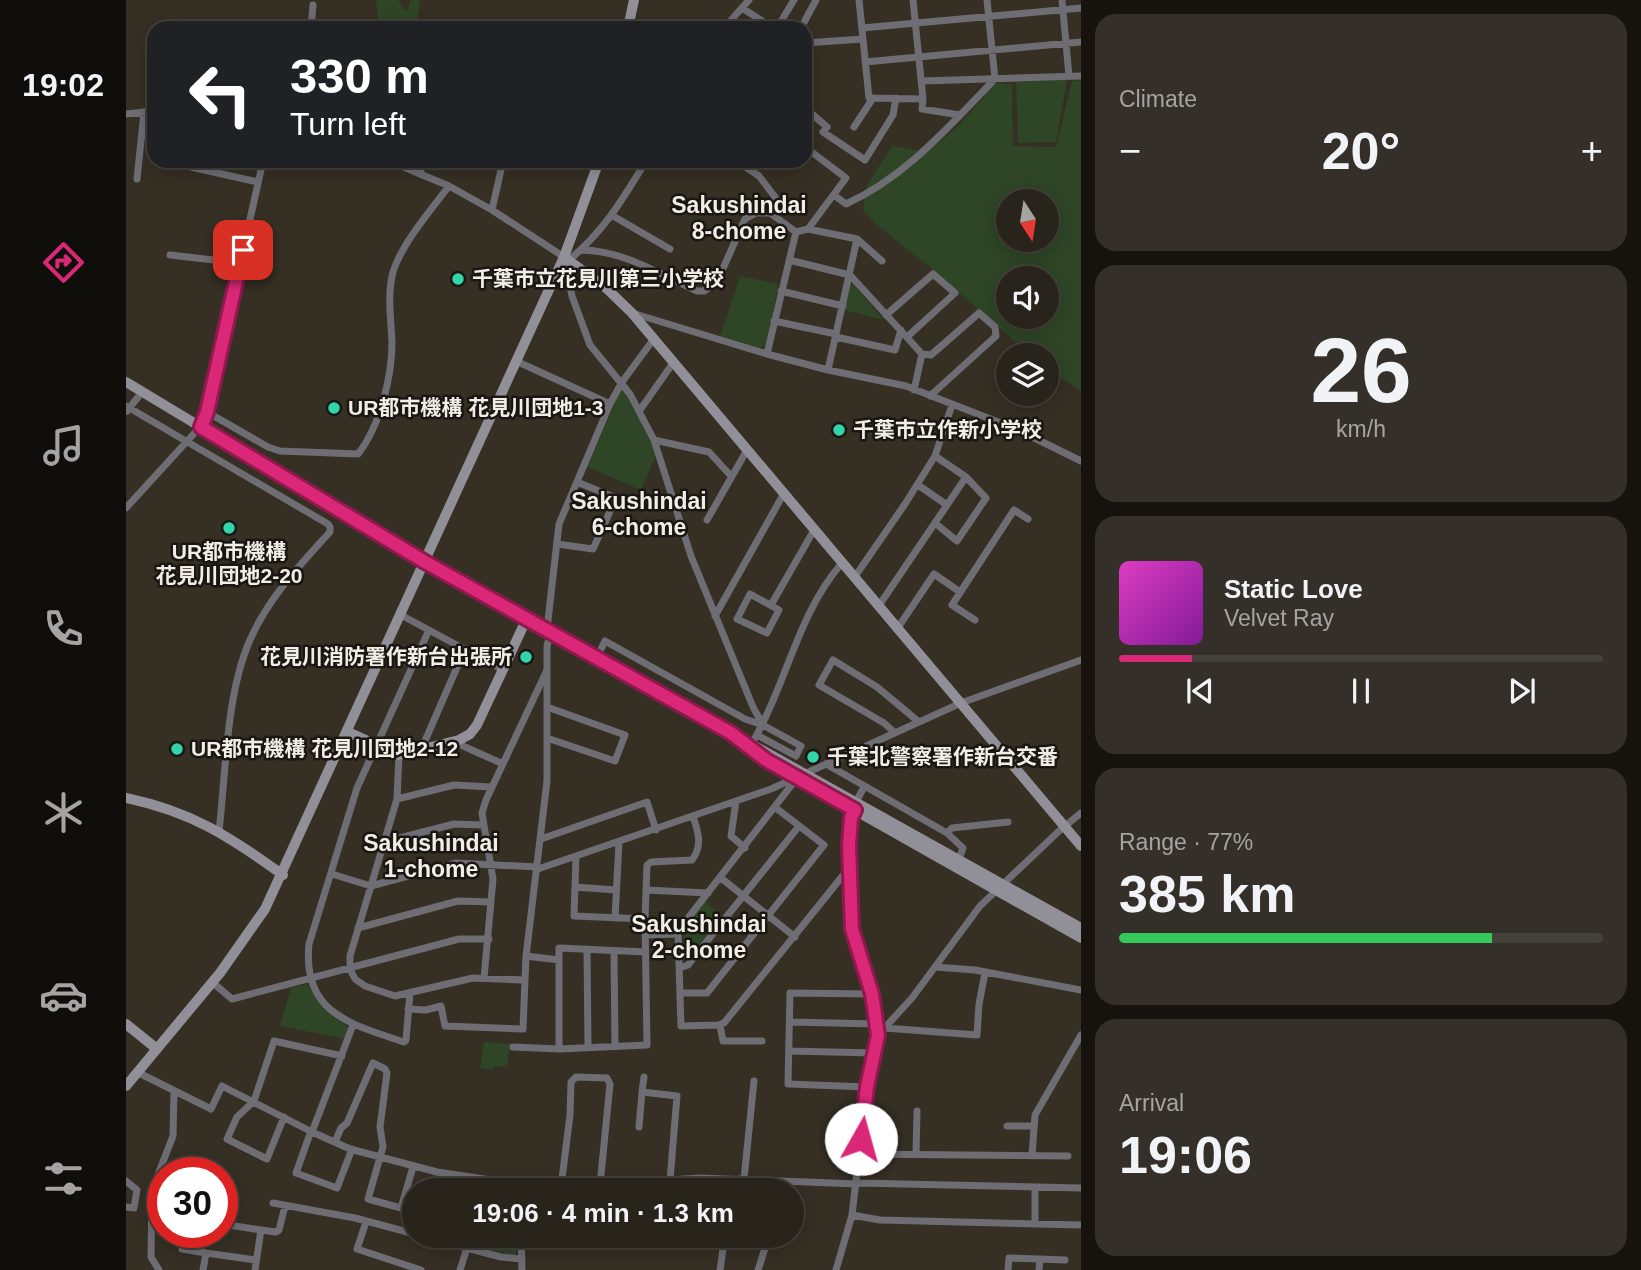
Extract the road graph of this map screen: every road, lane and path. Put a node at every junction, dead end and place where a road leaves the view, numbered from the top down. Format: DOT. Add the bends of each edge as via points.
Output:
graph roads {
  1 [pos="634,0"];
  2 [pos="749,0"];
  3 [pos="794,0"];
  4 [pos="816,0"];
  5 [pos="859,0"];
  6 [pos="913,0"];
  7 [pos="987,0"];
  8 [pos="1062,0"];
  9 [pos="313,5"];
  10 [pos="741,8"];
  11 [pos="1081,8"];
  12 [pos="1063,9"];
  13 [pos="989,16"];
  14 [pos="312,21"];
  15 [pos="628,21"];
  16 [pos="730,21"];
  17 [pos="763,21"];
  18 [pos="780,21"];
  19 [pos="806,21"];
  20 [pos="916,23"];
  21 [pos="862,28"];
  22 [pos="863,39"];
  23 [pos="1081,42"];
  24 [pos="812,43"];
  25 [pos="1066,44"];
  26 [pos="992,51"];
  27 [pos="919,57"];
  28 [pos="865,62"];
  29 [pos="1069,76"];
  30 [pos="1081,76"];
  31 [pos="995,79"];
  32 [pos="922,81"];
  33 [pos="873,98"];
  34 [pos="896,98"];
  35 [pos="923,99"];
  36 [pos="144,112"];
  37 [pos="147,112"];
  38 [pos="126,114"];
  39 [pos="812,114"];
  40 [pos="960,115"];
  41 [pos="854,127"];
  42 [pos="812,152"];
  43 [pos="195,168"];
  44 [pos="261,168"];
  45 [pos="406,168"];
  46 [pos="421,168"];
  47 [pos="501,168"];
  48 [pos="597,168"];
  49 [pos="642,168"];
  50 [pos="747,168"];
  51 [pos="420,174"];
  52 [pos="136,179"];
  53 [pos="258,182"];
  54 [pos="449,186"];
  55 [pos="834,195"];
  56 [pos="492,210"];
  57 [pos="770,213"];
  58 [pos="613,216"];
  59 [pos="808,229"];
  60 [pos="796,232"];
  61 [pos="857,239"];
  62 [pos="670,249"];
  63 [pos="581,250"];
  64 [pos="170,256"];
  65 [pos="567,259"];
  66 [pos="789,260"];
  67 [pos="882,261"];
  68 [pos="240,263"];
  69 [pos="850,275"];
  70 [pos="781,291"];
  71 [pos="843,306"];
  72 [pos="632,313"];
  73 [pos="886,315"];
  74 [pos="774,321"];
  75 [pos="901,330"];
  76 [pos="836,335"];
  77 [pos="907,337"];
  78 [pos="653,340"];
  79 [pos="767,354"];
  80 [pos="922,354"];
  81 [pos="516,361"];
  82 [pos="673,363"];
  83 [pos="828,370"];
  84 [pos="126,382"];
  85 [pos="622,383"];
  86 [pos="914,390"];
  87 [pos="142,392"];
  88 [pos="930,396"];
  89 [pos="610,404"];
  90 [pos="952,405"];
  91 [pos="127,409"];
  92 [pos="640,410"];
  93 [pos="207,412"];
  94 [pos="201,427"];
  95 [pos="654,440"];
  96 [pos="185,441"];
  97 [pos="747,450"];
  98 [pos="935,456"];
  99 [pos="1081,461"];
  100 [pos="731,477"];
  101 [pos="966,477"];
  102 [pos="577,482"];
  103 [pos="918,485"];
  104 [pos="783,495"];
  105 [pos="947,505"];
  106 [pos="126,508"];
  107 [pos="1028,519"];
  108 [pos="707,520"];
  109 [pos="934,523"];
  110 [pos="814,530"];
  111 [pos="556,544"];
  112 [pos="425,562"];
  113 [pos="842,563"];
  114 [pos="854,578"];
  115 [pos="961,592"];
  116 [pos="771,606"];
  117 [pos="878,607"];
  118 [pos="401,615"];
  119 [pos="715,616"];
  120 [pos="527,618"];
  121 [pos="975,620"];
  122 [pos="897,629"];
  123 [pos="429,630"];
  124 [pos="549,630"];
  125 [pos="465,649"];
  126 [pos="597,657"];
  127 [pos="1081,660"];
  128 [pos="503,670"];
  129 [pos="547,670"];
  130 [pos="695,691"];
  131 [pos="961,703"];
  132 [pos="547,707"];
  133 [pos="686,707"];
  134 [pos="919,722"];
  135 [pos="763,725"];
  136 [pos="348,732"];
  137 [pos="895,733"];
  138 [pos="547,738"];
  139 [pos="459,740"];
  140 [pos="753,742"];
  141 [pos="376,746"];
  142 [pos="421,750"];
  143 [pos="399,755"];
  144 [pos="503,764"];
  145 [pos="826,764"];
  146 [pos="802,776"];
  147 [pos="864,787"];
  148 [pos="491,788"];
  149 [pos="126,798"];
  150 [pos="397,799"];
  151 [pos="736,801"];
  152 [pos="855,806"];
  153 [pos="776,808"];
  154 [pos="1081,813"];
  155 [pos="693,816"];
  156 [pos="921,819"];
  157 [pos="1008,822"];
  158 [pos="483,825"];
  159 [pos="799,826"];
  160 [pos="1064,826"];
  161 [pos="656,830"];
  162 [pos="219,831"];
  163 [pos="947,834"];
  164 [pos="910,837"];
  165 [pos="541,839"];
  166 [pos="384,842"];
  167 [pos="619,842"];
  168 [pos="1081,846"];
  169 [pos="745,848"];
  170 [pos="576,857"];
  171 [pos="959,859"];
  172 [pos="491,864"];
  173 [pos="538,868"];
  174 [pos="849,868"];
  175 [pos="332,874"];
  176 [pos="283,875"];
  177 [pos="721,878"];
  178 [pos="371,886"];
  179 [pos="575,887"];
  180 [pos="999,887"];
  181 [pos="616,890"];
  182 [pos="646,890"];
  183 [pos="708,893"];
  184 [pos="743,896"];
  185 [pos="491,902"];
  186 [pos="767,915"];
  187 [pos="615,918"];
  188 [pos="645,919"];
  189 [pos="358,928"];
  190 [pos="1081,928"];
  191 [pos="678,934"];
  192 [pos="645,935"];
  193 [pos="795,937"];
  194 [pos="1081,938"];
  195 [pos="489,939"];
  196 [pos="587,949"];
  197 [pos="614,951"];
  198 [pos="645,952"];
  199 [pos="526,956"];
  200 [pos="558,960"];
  201 [pos="935,967"];
  202 [pos="680,968"];
  203 [pos="350,969"];
  204 [pos="985,972"];
  205 [pos="484,978"];
  206 [pos="310,979"];
  207 [pos="524,980"];
  208 [pos="212,982"];
  209 [pos="1081,990"];
  210 [pos="410,993"];
  211 [pos="681,993"];
  212 [pos="872,994"];
  213 [pos="408,1009"];
  214 [pos="790,1022"];
  215 [pos="126,1024"];
  216 [pos="877,1024"];
  217 [pos="720,1025"];
  218 [pos="353,1026"];
  219 [pos="885,1028"];
  220 [pos="878,1035"];
  221 [pos="1081,1035"];
  222 [pos="762,1041"];
  223 [pos="615,1046"];
  224 [pos="513,1047"];
  225 [pos="588,1047"];
  226 [pos="157,1049"];
  227 [pos="559,1049"];
  228 [pos="789,1051"];
  229 [pos="874,1053"];
  230 [pos="342,1056"];
  231 [pos="137,1073"];
  232 [pos="644,1077"];
  233 [pos="754,1081"];
  234 [pos="126,1086"];
  235 [pos="867,1087"];
  236 [pos="174,1092"];
  237 [pos="642,1092"];
  238 [pos="254,1101"];
  239 [pos="917,1111"];
  240 [pos="284,1117"];
  241 [pos="1007,1126"];
  242 [pos="1034,1126"];
  243 [pos="639,1127"];
  244 [pos="312,1132"];
  245 [pos="335,1142"];
  246 [pos="352,1149"];
  247 [pos="859,1154"];
  248 [pos="916,1155"];
  249 [pos="1032,1156"];
  250 [pos="1068,1156"];
  251 [pos="381,1158"];
  252 [pos="413,1167"];
  253 [pos="471,1178"];
  254 [pos="562,1178"];
  255 [pos="601,1178"];
  256 [pos="670,1178"];
  257 [pos="741,1178"];
  258 [pos="126,1181"];
  259 [pos="804,1181"];
  260 [pos="857,1183"];
  261 [pos="1035,1188"];
  262 [pos="1081,1188"];
  263 [pos="273,1203"];
  264 [pos="126,1206"];
  265 [pos="285,1206"];
  266 [pos="852,1215"];
  267 [pos="366,1222"];
  268 [pos="1034,1224"];
  269 [pos="1081,1225"];
  270 [pos="238,1226"];
  271 [pos="261,1230"];
  272 [pos="402,1231"];
  273 [pos="182,1248"];
  274 [pos="467,1248"];
  275 [pos="522,1248"];
  276 [pos="765,1248"];
  277 [pos="723,1249"];
  278 [pos="206,1253"];
  279 [pos="522,1259"];
  280 [pos="1040,1259"];
  281 [pos="1065,1260"];
  282 [pos="256,1261"];
  283 [pos="159,1270"];
  284 [pos="204,1270"];
  285 [pos="255,1270"];
  286 [pos="421,1270"];
  287 [pos="460,1270"];
  288 [pos="522,1270"];
  289 [pos="720,1270"];
  290 [pos="758,1270"];
  291 [pos="836,1270"];
  292 [pos="1008,1270"];
  293 [pos="1040,1270"];
  1 -- 15 [label="street"];
  2 -- 10 [label="street"];
  3 -- 18 [label="street"];
  4 -- 19 [label="street"];
  5 -- 21 [label="street"];
  6 -- 20 [label="street"];
  7 -- 13 [label="street"];
  8 -- 12 [label="street"];
  9 -- 14 [label="street"];
  10 -- 16 [label="street"];
  10 -- 17 [label="street"];
  11 -- 12 [label="street"];
  12 -- 13 [label="street"];
  12 -- 25 [label="street"];
  13 -- 20 [label="street"];
  13 -- 26 [label="street"];
  20 -- 21 [label="street"];
  20 -- 27 [label="street"];
  21 -- 22 [label="street"];
  22 -- 24 [label="street"];
  22 -- 28 [label="street"];
  23 -- 25 [label="street"];
  25 -- 26 [label="street"];
  25 -- 29 [label="street"];
  26 -- 27 [label="street"];
  26 -- 31 [label="street"];
  27 -- 28 [label="street"];
  27 -- 32 [label="street"];
  28 -- 33 [label="street" via="869,98"];
  29 -- 30 [label="street"];
  29 -- 31 [label="street"];
  31 -- 32 [label="street"];
  31 -- 40 [label="street"];
  32 -- 35 [label="street"];
  33 -- 34 [label="street"];
  33 -- 41 [label="street"];
  34 -- 35 [label="street"];
  34 -- 39 [label="street" via="892,115 865,160 823,132 827,127"];
  35 -- 40 [label="street" via="922,109"];
  36 -- 37 [label="street"];
  36 -- 38 [label="street"];
  36 -- 52 [label="street"];
  40 -- 55 [label="street" via="912,163 869,193 846,204"];
  42 -- 55 [label="street" via="846,178"];
  43 -- 53 [label="street"];
  44 -- 53 [label="street"];
  45 -- 51 [label="street"];
  46 -- 51 [label="street"];
  47 -- 56 [label="street"];
  48 -- 65 [label="street"];
  49 -- 58 [label="street"];
  50 -- 57 [label="street" via="775,197"];
  51 -- 54 [label="street"];
  53 -- 68 [label="street"];
  54 -- 56 [label="street"];
  54 -- 93 [label="street" via="394,270 388,382 358,454 281,451"];
  55 -- 59 [label="street"];
  56 -- 65 [label="street"];
  57 -- 60 [label="street"];
  57 -- 63 [label="street" via="745,219 721,275 704,291 625,258"];
  58 -- 62 [label="street"];
  58 -- 63 [label="street"];
  59 -- 60 [label="street"];
  59 -- 61 [label="street"];
  60 -- 66 [label="street"];
  61 -- 67 [label="street"];
  61 -- 69 [label="street"];
  63 -- 65 [label="street"];
  64 -- 68 [label="street"];
  65 -- 72 [label="street"];
  65 -- 81 [label="street"];
  65 -- 85 [label="street" via="572,296 590,345"];
  66 -- 69 [label="street"];
  66 -- 70 [label="street"];
  68 -- 93 [label="street"];
  69 -- 71 [label="street"];
  69 -- 73 [label="street"];
  70 -- 71 [label="street"];
  70 -- 74 [label="street"];
  71 -- 76 [label="street"];
  72 -- 78 [label="street"];
  72 -- 79 [label="street"];
  73 -- 75 [label="street"];
  73 -- 77 [label="street" via="933,274 955,293"];
  74 -- 76 [label="street"];
  74 -- 79 [label="street"];
  75 -- 76 [label="street" via="895,350"];
  75 -- 77 [label="street"];
  76 -- 83 [label="street"];
  77 -- 80 [label="street"];
  78 -- 82 [label="street"];
  78 -- 85 [label="street"];
  79 -- 83 [label="street"];
  80 -- 86 [label="street"];
  80 -- 88 [label="street" via="931,355 979,313 995,327 996,336"];
  81 -- 89 [label="street"];
  81 -- 112 [label="street"];
  82 -- 92 [label="street"];
  82 -- 97 [label="street"];
  83 -- 86 [label="street"];
  84 -- 87 [label="street"];
  85 -- 89 [label="street"];
  85 -- 92 [label="street"];
  86 -- 88 [label="street"];
  87 -- 91 [label="street"];
  87 -- 94 [label="street"];
  88 -- 90 [label="street"];
  89 -- 102 [label="street"];
  90 -- 98 [label="street"];
  90 -- 99 [label="street"];
  91 -- 96 [label="street"];
  92 -- 95 [label="street"];
  93 -- 94 [label="street"];
  94 -- 96 [label="street"];
  94 -- 112 [label="street"];
  95 -- 100 [label="street" via="709,452"];
  95 -- 119 [label="street"];
  96 -- 106 [label="street"];
  96 -- 162 [label="street" via="330,527 282,586 250,640 233,701"];
  97 -- 100 [label="street"];
  97 -- 104 [label="street"];
  98 -- 101 [label="street"];
  98 -- 103 [label="street"];
  100 -- 108 [label="street"];
  101 -- 105 [label="street"];
  101 -- 109 [label="street" via="986,498 957,541"];
  102 -- 111 [label="street" via="559,524"];
  102 -- 111 [label="street" via="616,498 593,549"];
  103 -- 105 [label="street"];
  103 -- 114 [label="street"];
  104 -- 110 [label="street"];
  104 -- 119 [label="street"];
  105 -- 109 [label="street"];
  107 -- 115 [label="street" via="1014,510"];
  109 -- 117 [label="street"];
  110 -- 113 [label="street"];
  110 -- 116 [label="street"];
  111 -- 124 [label="street"];
  112 -- 118 [label="street"];
  112 -- 120 [label="street"];
  113 -- 114 [label="street"];
  113 -- 135 [label="street" via="809,613"];
  114 -- 117 [label="street"];
  115 -- 121 [label="street" via="952,605"];
  115 -- 122 [label="street" via="934,574"];
  116 -- 116 [label="street" via="779,610 767,633 737,619 750,594"];
  117 -- 122 [label="street"];
  118 -- 123 [label="street"];
  118 -- 136 [label="street"];
  119 -- 135 [label="street"];
  120 -- 124 [label="street"];
  120 -- 128 [label="street"];
  122 -- 131 [label="street"];
  123 -- 125 [label="street"];
  123 -- 141 [label="street"];
  124 -- 126 [label="street"];
  124 -- 129 [label="street"];
  125 -- 128 [label="street"];
  125 -- 142 [label="street"];
  126 -- 130 [label="street" via="606,640"];
  126 -- 133 [label="street"];
  127 -- 131 [label="street"];
  128 -- 139 [label="street" via="477,725"];
  129 -- 132 [label="street"];
  129 -- 144 [label="street"];
  130 -- 133 [label="street"];
  130 -- 135 [label="street"];
  131 -- 134 [label="street"];
  131 -- 160 [label="street"];
  132 -- 138 [label="street"];
  132 -- 138 [label="street" via="625,735 615,761"];
  133 -- 140 [label="street"];
  134 -- 137 [label="street"];
  134 -- 137 [label="street" via="877,687 832,660 819,685"];
  135 -- 140 [label="street"];
  135 -- 140 [label="street" via="801,746 796,756"];
  136 -- 141 [label="street"];
  136 -- 176 [label="street"];
  137 -- 145 [label="street"];
  138 -- 165 [label="street"];
  139 -- 142 [label="street"];
  139 -- 144 [label="street" via="463,747"];
  140 -- 146 [label="street"];
  141 -- 143 [label="street"];
  141 -- 175 [label="street" via="357,788"];
  142 -- 143 [label="street"];
  143 -- 150 [label="street"];
  144 -- 148 [label="street"];
  145 -- 146 [label="street"];
  145 -- 147 [label="street"];
  146 -- 151 [label="street"];
  146 -- 152 [label="street"];
  146 -- 153 [label="street"];
  147 -- 152 [label="street"];
  147 -- 156 [label="street"];
  148 -- 150 [label="street" via="454,785"];
  148 -- 158 [label="street"];
  149 -- 162 [label="street"];
  150 -- 166 [label="street"];
  151 -- 155 [label="street"];
  151 -- 169 [label="street" via="731,836"];
  152 -- 164 [label="street"];
  152 -- 174 [label="street"];
  153 -- 159 [label="street"];
  153 -- 169 [label="street"];
  154 -- 160 [label="street"];
  155 -- 161 [label="street"];
  155 -- 182 [label="street" via="699,834 696,854 692,860 651,862"];
  156 -- 163 [label="street"];
  156 -- 164 [label="street"];
  157 -- 163 [label="street" via="952,828"];
  158 -- 166 [label="street" via="454,824"];
  158 -- 172 [label="street"];
  159 -- 184 [label="street"];
  159 -- 186 [label="street" via="824,845"];
  160 -- 168 [label="street"];
  160 -- 180 [label="street"];
  161 -- 165 [label="street" via="648,802"];
  161 -- 167 [label="street"];
  162 -- 176 [label="street"];
  163 -- 171 [label="street" via="962,848"];
  164 -- 171 [label="street"];
  164 -- 180 [label="street"];
  165 -- 173 [label="street"];
  166 -- 178 [label="street"];
  167 -- 170 [label="street"];
  167 -- 181 [label="street"];
  169 -- 177 [label="street"];
  170 -- 173 [label="street"];
  170 -- 179 [label="street"];
  171 -- 180 [label="street"];
  172 -- 173 [label="street"];
  172 -- 178 [label="street" via="456,863"];
  172 -- 185 [label="street"];
  173 -- 199 [label="street"];
  174 -- 193 [label="street"];
  174 -- 212 [label="street" via="852,929"];
  175 -- 178 [label="street"];
  175 -- 206 [label="street" via="309,944"];
  176 -- 208 [label="street" via="245,941"];
  177 -- 183 [label="street"];
  177 -- 184 [label="street"];
  178 -- 189 [label="street"];
  179 -- 181 [label="street"];
  179 -- 187 [label="street" via="574,916"];
  180 -- 190 [label="street"];
  180 -- 194 [label="street"];
  180 -- 201 [label="street"];
  181 -- 187 [label="street"];
  182 -- 183 [label="street"];
  182 -- 188 [label="street"];
  183 -- 191 [label="street"];
  184 -- 186 [label="street"];
  184 -- 202 [label="street" via="688,965"];
  185 -- 189 [label="street" via="458,901"];
  185 -- 195 [label="street"];
  186 -- 193 [label="street"];
  186 -- 211 [label="street" via="707,993"];
  187 -- 188 [label="street"];
  188 -- 192 [label="street"];
  189 -- 203 [label="street"];
  191 -- 192 [label="street"];
  191 -- 202 [label="street"];
  192 -- 198 [label="street"];
  193 -- 217 [label="street"];
  195 -- 203 [label="street" via="464,938"];
  195 -- 205 [label="street"];
  196 -- 197 [label="street"];
  196 -- 200 [label="street" via="559,948"];
  196 -- 225 [label="street"];
  197 -- 198 [label="street"];
  197 -- 223 [label="street"];
  198 -- 223 [label="street" via="647,1045"];
  199 -- 200 [label="street"];
  199 -- 207 [label="street"];
  200 -- 227 [label="street"];
  201 -- 204 [label="street"];
  201 -- 219 [label="street"];
  202 -- 211 [label="street"];
  203 -- 206 [label="street"];
  203 -- 210 [label="street" via="365,986 395,996"];
  204 -- 209 [label="street"];
  204 -- 219 [label="street" via="977,1035"];
  205 -- 207 [label="street"];
  205 -- 210 [label="street"];
  206 -- 208 [label="street" via="232,999"];
  206 -- 218 [label="street" via="322,1002"];
  207 -- 213 [label="street" via="523,1029 445,1026 441,1006"];
  208 -- 226 [label="street"];
  210 -- 213 [label="street"];
  211 -- 217 [label="street" via="681,1026"];
  212 -- 214 [label="street" via="790,993"];
  212 -- 216 [label="street"];
  213 -- 218 [label="street" via="404,1042"];
  214 -- 216 [label="street"];
  214 -- 228 [label="street"];
  215 -- 226 [label="street"];
  216 -- 220 [label="street"];
  217 -- 222 [label="street" via="723,1041"];
  218 -- 230 [label="street"];
  219 -- 220 [label="street"];
  220 -- 229 [label="street"];
  221 -- 242 [label="street" via="1035,1115"];
  223 -- 225 [label="street"];
  224 -- 227 [label="street"];
  225 -- 227 [label="street"];
  226 -- 231 [label="street"];
  228 -- 229 [label="street"];
  228 -- 235 [label="street" via="788,1084"];
  229 -- 235 [label="street"];
  230 -- 238 [label="street" via="274,1041"];
  230 -- 244 [label="street"];
  231 -- 234 [label="street"];
  231 -- 236 [label="street"];
  232 -- 237 [label="street"];
  233 -- 257 [label="street"];
  235 -- 247 [label="street"];
  236 -- 238 [label="street" via="211,1110 222,1086"];
  236 -- 283 [label="street" via="173,1136 152,1190 151,1257"];
  237 -- 243 [label="street"];
  237 -- 256 [label="street" via="677,1096"];
  238 -- 240 [label="street"];
  238 -- 240 [label="street" via="237,1117 227,1139 267,1159"];
  239 -- 248 [label="street"];
  240 -- 244 [label="street"];
  241 -- 242 [label="street"];
  242 -- 249 [label="street"];
  244 -- 245 [label="street"];
  244 -- 246 [label="street" via="296,1173 337,1188"];
  245 -- 246 [label="street"];
  245 -- 251 [label="street" via="373,1063 387,1073"];
  246 -- 251 [label="street"];
  247 -- 248 [label="street"];
  247 -- 260 [label="street"];
  248 -- 249 [label="street"];
  249 -- 250 [label="street"];
  251 -- 252 [label="street"];
  251 -- 252 [label="street" via="368,1199 401,1209"];
  252 -- 253 [label="street"];
  254 -- 255 [label="street" via="571,1082 576,1077 609,1080"];
  258 -- 264 [label="street" via="137,1190 134,1208"];
  259 -- 260 [label="street"];
  260 -- 261 [label="street"];
  260 -- 266 [label="street"];
  261 -- 262 [label="street"];
  261 -- 268 [label="street"];
  263 -- 265 [label="street"];
  265 -- 267 [label="street"];
  265 -- 271 [label="street" via="279,1230"];
  266 -- 268 [label="street" via="880,1220"];
  266 -- 291 [label="street"];
  267 -- 272 [label="street"];
  267 -- 286 [label="street" via="357,1249"];
  268 -- 269 [label="street"];
  270 -- 271 [label="street"];
  271 -- 282 [label="street"];
  273 -- 278 [label="street"];
  274 -- 279 [label="street"];
  274 -- 287 [label="street"];
  275 -- 279 [label="street"];
  276 -- 290 [label="street"];
  277 -- 289 [label="street"];
  278 -- 282 [label="street"];
  278 -- 284 [label="street"];
  279 -- 288 [label="street"];
  280 -- 281 [label="street"];
  280 -- 292 [label="street" via="1009,1258"];
  280 -- 293 [label="street"];
  282 -- 285 [label="street"];
}
